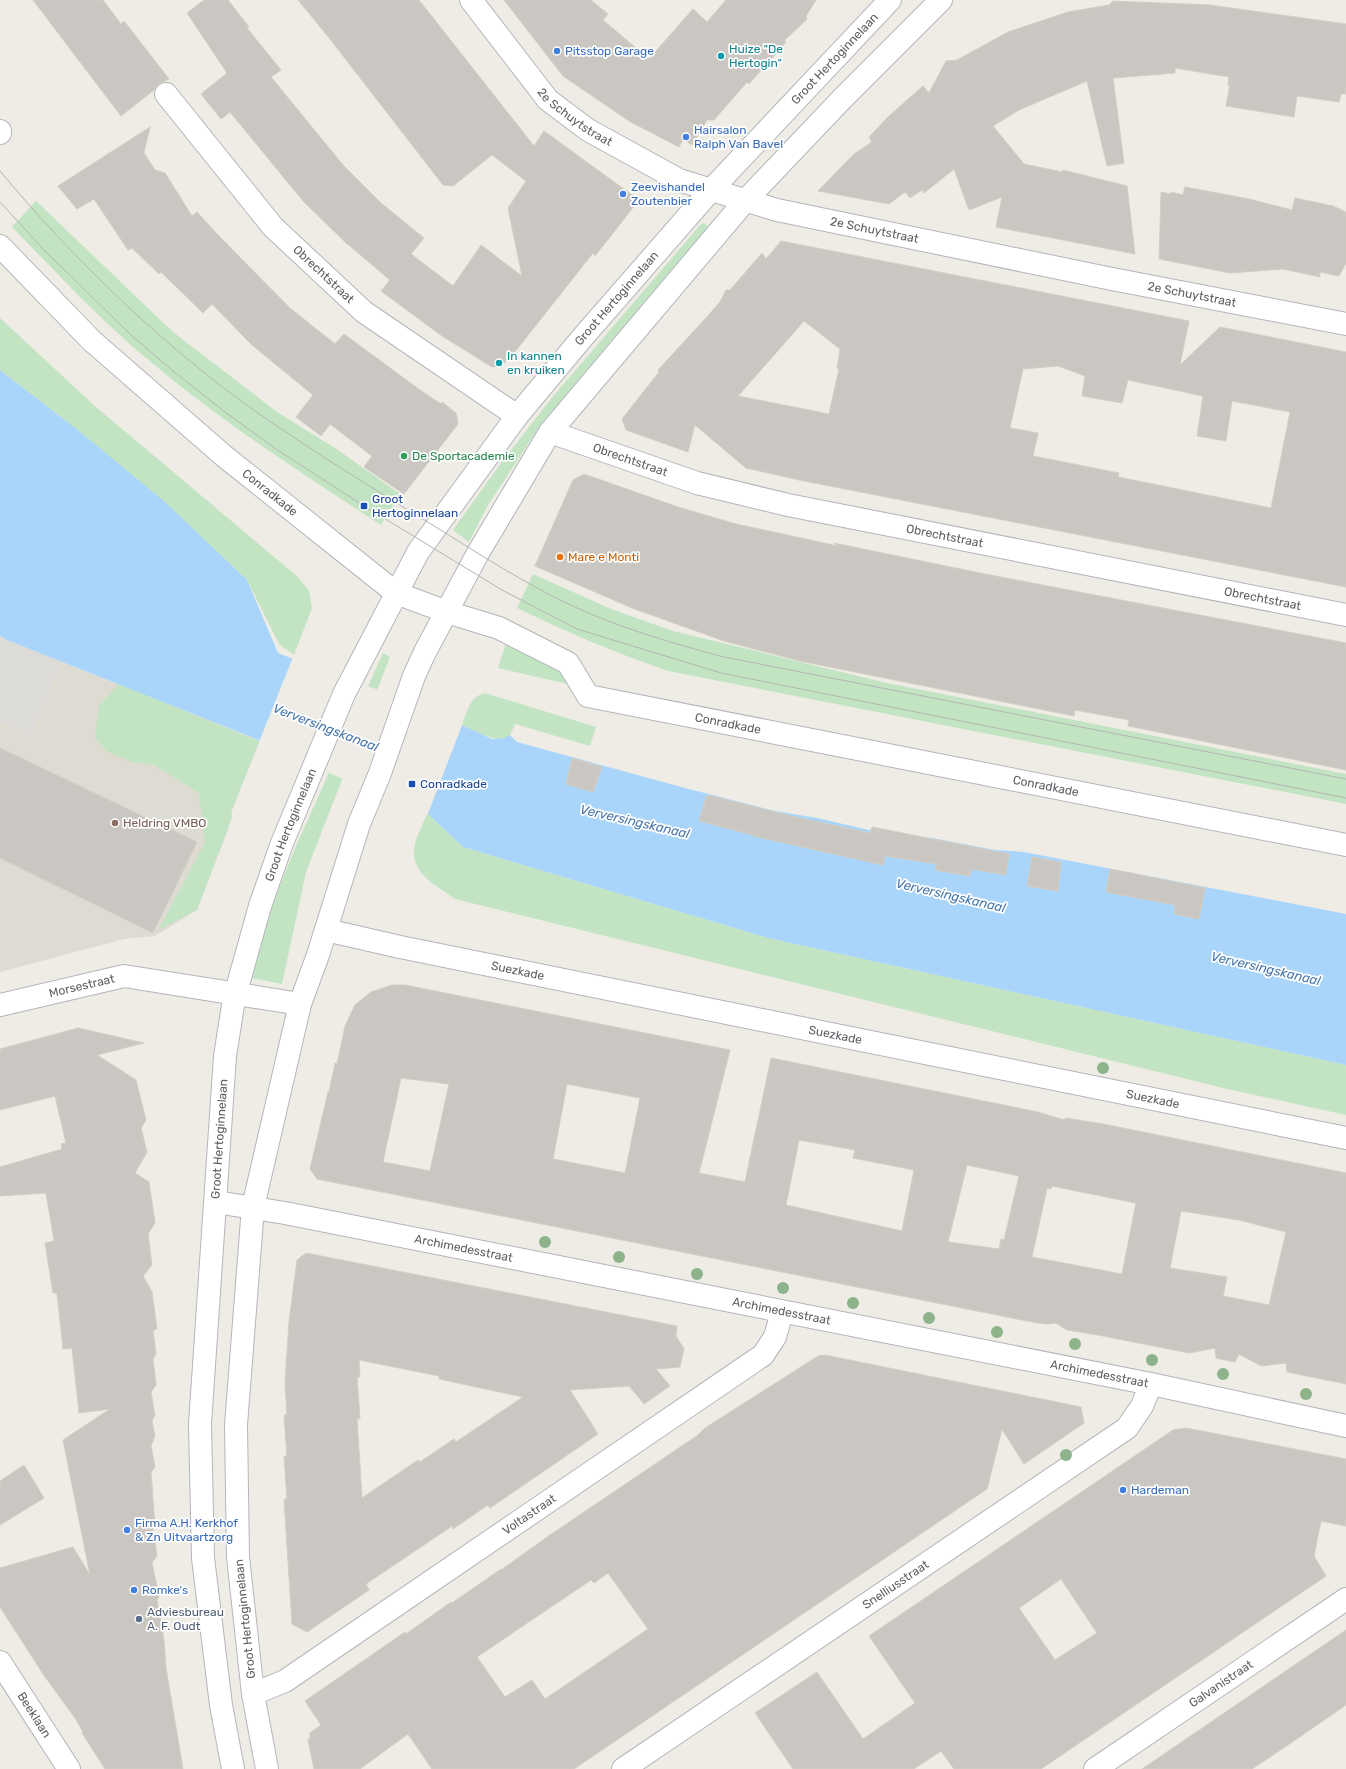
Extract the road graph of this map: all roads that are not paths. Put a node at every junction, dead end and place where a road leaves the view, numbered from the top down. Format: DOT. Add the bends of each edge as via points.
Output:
graph roads {
  1 [pos="472,0"];
  2 [pos="890,0"];
  3 [pos="941,0"];
  4 [pos="166,94"];
  5 [pos="712,190"];
  6 [pos="745,201"];
  7 [pos="0,246"];
  8 [pos="1346,324"];
  9 [pos="517,416"];
  10 [pos="550,432"];
  11 [pos="396,593"];
  12 [pos="447,612"];
  13 [pos="1346,615"];
  14 [pos="1346,845"];
  15 [pos="326,930"];
  16 [pos="236,994"];
  17 [pos="300,1004"];
  18 [pos="0,1005"];
  19 [pos="1346,1138"];
  20 [pos="216,1202"];
  21 [pos="253,1207"];
  22 [pos="782,1312"];
  23 [pos="1151,1384"];
  24 [pos="1346,1426"];
  25 [pos="1346,1599"];
  26 [pos="0,1662"];
  27 [pos="253,1694"];
  28 [pos="69,1769"];
  29 [pos="233,1769"];
  30 [pos="267,1769"];
  31 [pos="623,1769"];
  32 [pos="1095,1769"];
  1 -- 5 [label="street, 2e Schuytstraat" via="548,100 588,130 679,180"];
  2 -- 5 [label="street, Groot Hertoginnelaan"];
  3 -- 6 [label="street, Groot Hertoginnelaan"];
  4 -- 9 [label="street, Obrechtstraat" via="273,227 364,312"];
  5 -- 6 [label="street, 2e Schuytstraat"];
  5 -- 9 [label="street, Groot Hertoginnelaan"];
  6 -- 8 [label="street, 2e Schuytstraat" via="777,210 1112,279"];
  6 -- 10 [label="street, Groot Hertoginnelaan"];
  7 -- 11 [label="street, Conradkade" via="92,341 224,456"];
  9 -- 11 [label="street, Groot Hertoginnelaan" via="424,543"];
  10 -- 12 [label="street, Groot Hertoginnelaan" via="478,552"];
  10 -- 13 [label="street, Obrechtstraat" via="697,483 788,505"];
  11 -- 12 [label="street, Conradkade"];
  11 -- 16 [label="street, Groot Hertoginnelaan" via="344,694 299,801 260,906"];
  12 -- 14 [label="street, Conradkade" via="499,628 568,663 588,696"];
  12 -- 15 [label="street, Groot Hertoginnelaan" via="414,676 359,824"];
  15 -- 17 [label="street, Groot Hertoginnelaan"];
  15 -- 19 [label="street, Suezkade"];
  16 -- 17 [label="street"];
  16 -- 18 [label="street, Morsestraat" via="124,976"];
  16 -- 20 [label="street, Groot Hertoginnelaan" via="225,1056"];
  17 -- 21 [label="street, Groot Hertoginnelaan"];
  20 -- 21 [label="street, Archimedesstraat"];
  20 -- 29 [label="street, Groot Hertoginnelaan" via="200,1424 203,1558 221,1704"];
  21 -- 22 [label="street, Archimedesstraat"];
  21 -- 27 [label="street, Groot Hertoginnelaan" via="236,1425 238,1557"];
  22 -- 23 [label="street, Archimedesstraat"];
  22 -- 27 [label="street, Voltastraat" via="776,1337 764,1355 285,1680"];
  23 -- 24 [label="street, Archimedesstraat"];
  23 -- 31 [label="street, Snelliusstraat" via="1142,1406 1127,1428"];
  25 -- 32 [label="street, Galvanistraat"];
  26 -- 28 [label="street, Beeklaan"];
  27 -- 30 [label="street, Groot Hertoginnelaan"];
}
